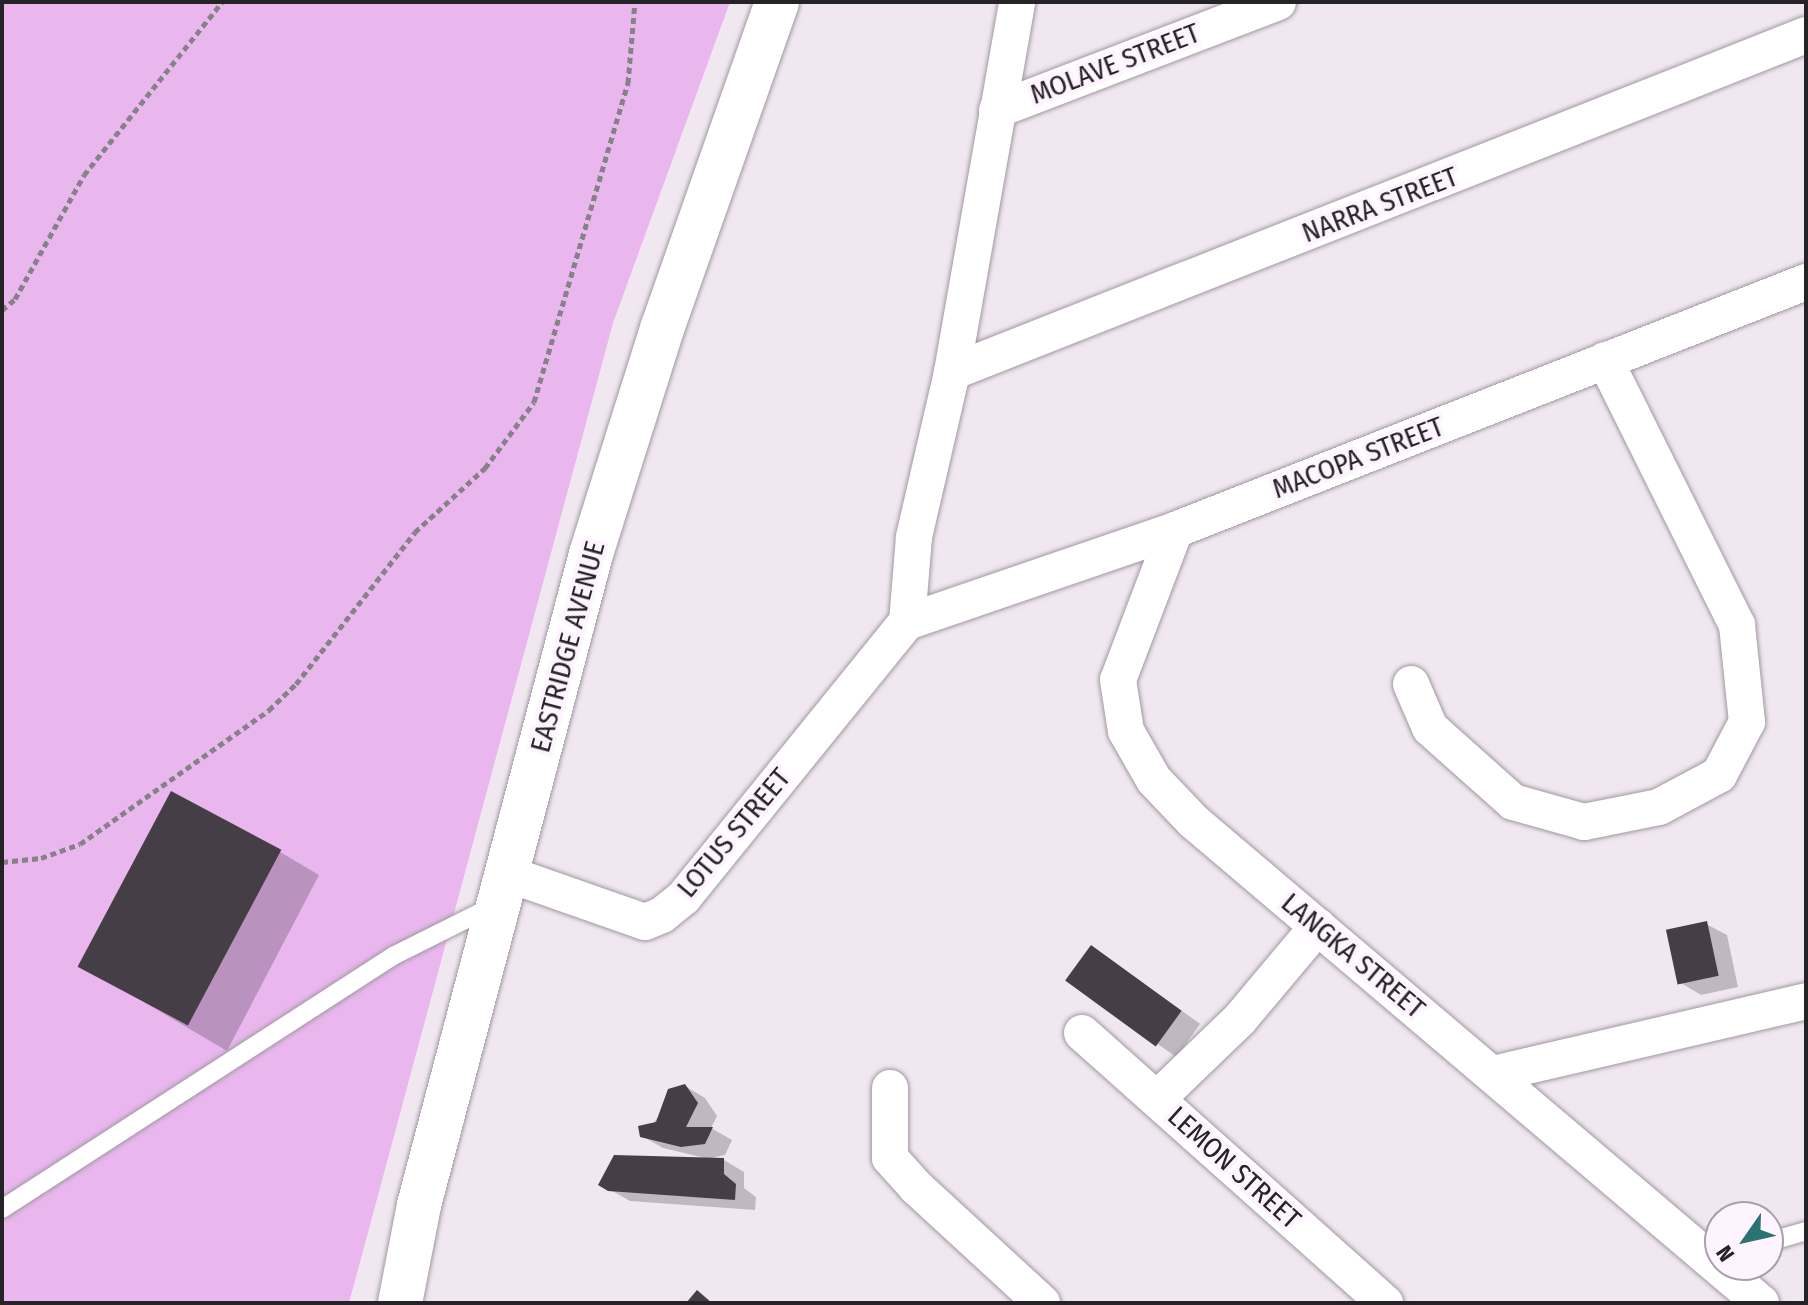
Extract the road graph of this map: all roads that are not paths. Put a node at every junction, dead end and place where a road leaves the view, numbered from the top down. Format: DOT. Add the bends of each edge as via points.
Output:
graph roads {
  1 [pos="777,2"];
  2 [pos="1017,2"];
  3 [pos="1278,2"];
  4 [pos="1806,35"];
  5 [pos="997,110"];
  6 [pos="1806,282"];
  7 [pos="1605,360"];
  8 [pos="952,372"];
  9 [pos="1175,530"];
  10 [pos="907,622"];
  11 [pos="1411,684"];
  12 [pos="504,888"];
  13 [pos="1318,926"];
  14 [pos="1806,1001"];
  15 [pos="1082,1033"];
  16 [pos="1493,1074"];
  17 [pos="890,1088"];
  18 [pos="1157,1099"];
  19 [pos="2,1209"];
  20 [pos="1806,1231"];
  21 [pos="1784,1237"];
  22 [pos="1704,1248"];
  23 [pos="1739,1281"];
  24 [pos="400,1303"];
  25 [pos="1042,1303"];
  26 [pos="1385,1303"];
  27 [pos="1761,1303"];
  1 -- 12 [label="street, EASTRIDGE AVENUE" via="663,326 591,554"];
  2 -- 5 [label="street"];
  3 -- 5 [label="street, MOLAVE STREET"];
  4 -- 8 [label="street, NARRA STREET"];
  5 -- 8 [label="street"];
  6 -- 7 [label="street, MACOPA STREET"];
  7 -- 9 [label="street, MACOPA STREET"];
  7 -- 11 [label="street" via="1737,625 1747,722 1719,775 1659,807 1584,822 1513,802 1430,728"];
  8 -- 10 [label="street" via="914,537"];
  9 -- 10 [label="street, MACOPA STREET"];
  9 -- 13 [label="street, LANGKA STREET" via="1118,680 1126,731 1154,780 1193,821"];
  10 -- 12 [label="street, LOTUS STREET" via="684,897 662,915 645,922"];
  12 -- 19 [label="lane"];
  12 -- 24 [label="street, EASTRIDGE AVENUE" via="419,1205"];
  13 -- 16 [label="street, LANGKA STREET"];
  13 -- 18 [label="street" via="1240,1019"];
  14 -- 16 [label="street"];
  15 -- 18 [label="street, LEMON STREET"];
  16 -- 22 [label="street, LANGKA STREET"];
  17 -- 25 [label="street" via="890,1158"];
  18 -- 26 [label="street, LEMON STREET"];
  20 -- 21 [label="lane"];
  23 -- 27 [label="street, LANGKA STREET"];
}
